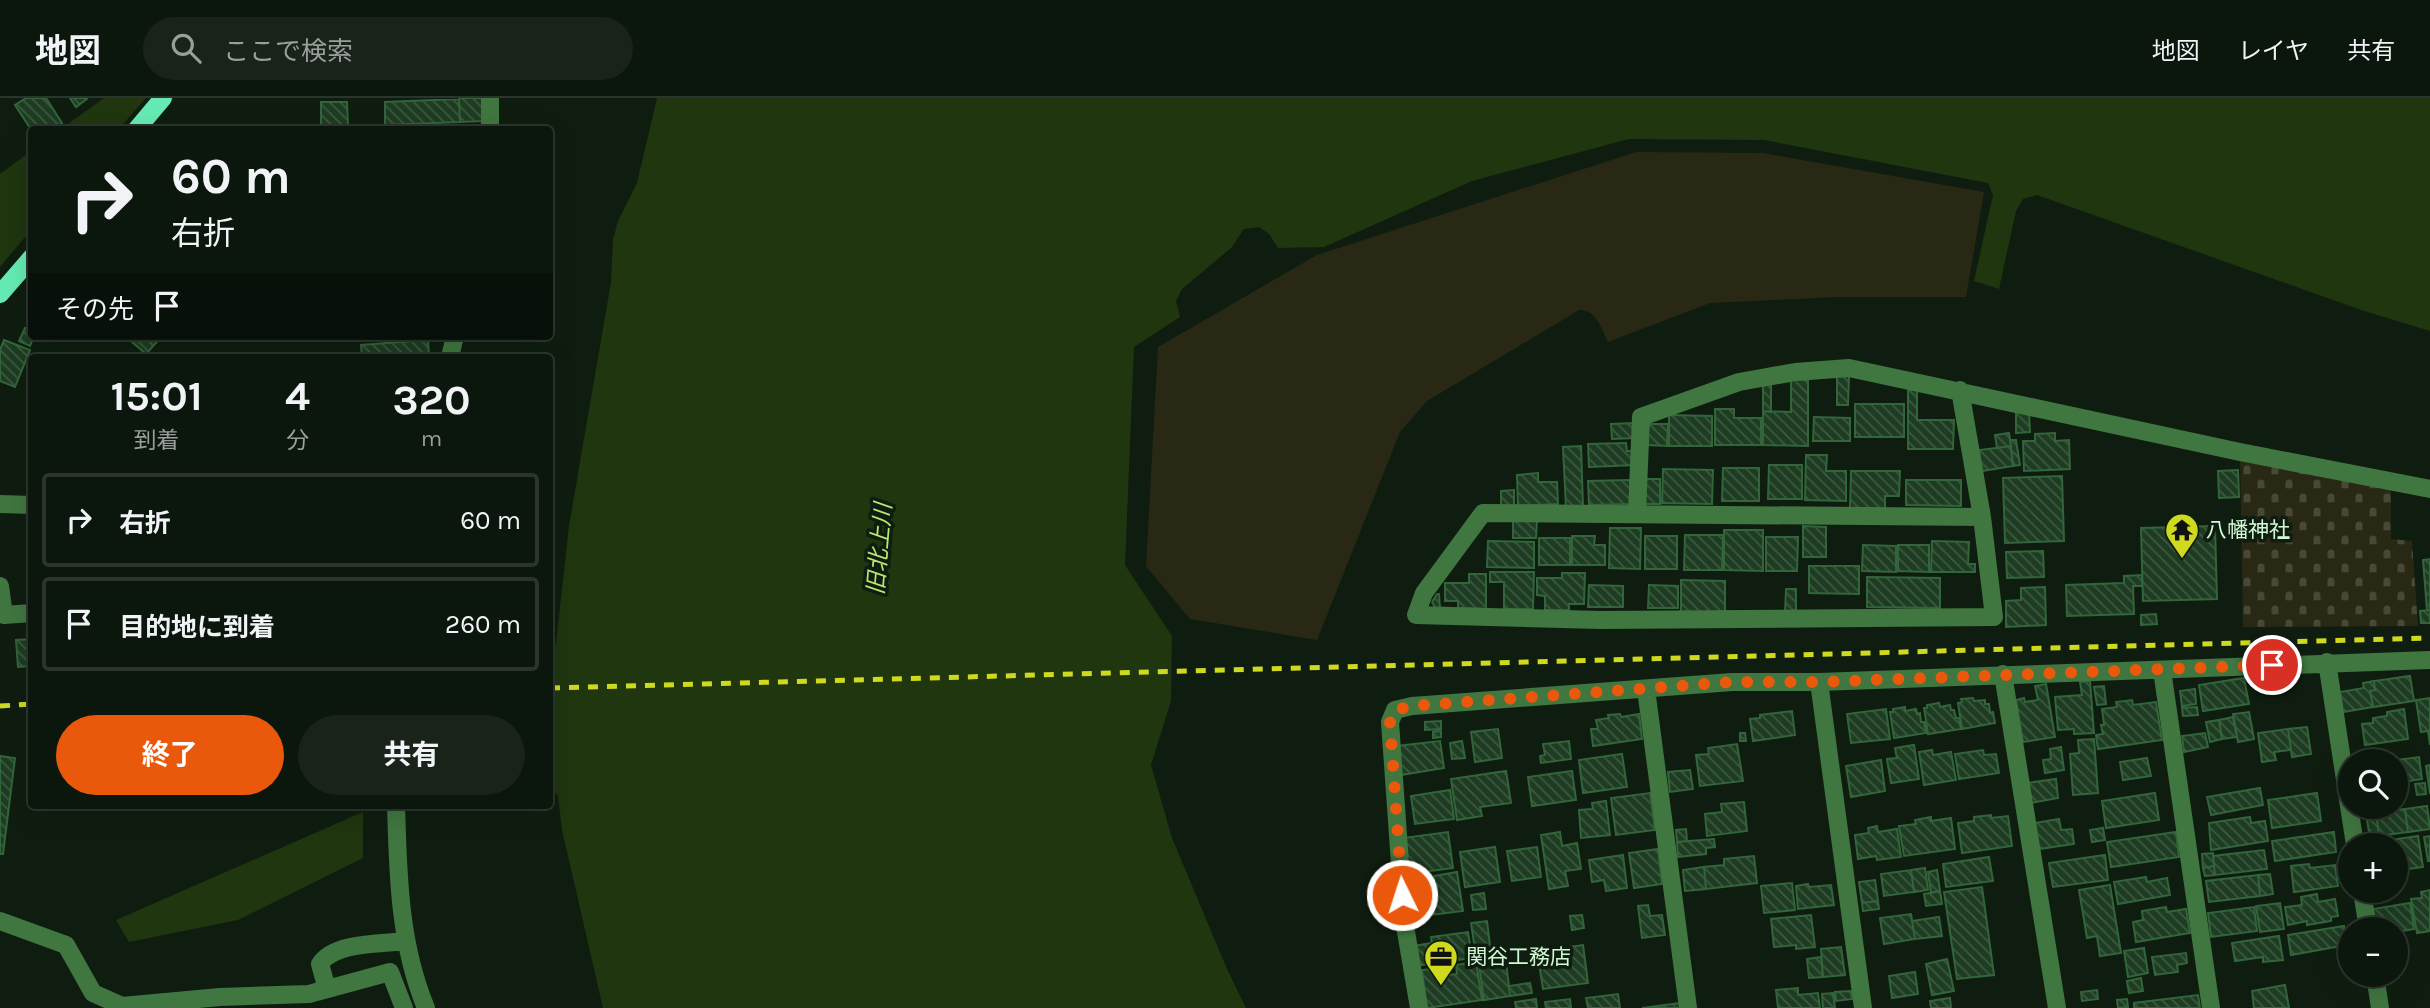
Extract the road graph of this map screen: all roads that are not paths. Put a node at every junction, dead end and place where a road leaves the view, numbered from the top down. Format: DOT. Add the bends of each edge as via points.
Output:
graph roads {
  1 [pos="163,98"];
  2 [pos="490,98"];
  3 [pos="139,126"];
  4 [pos="490,126"];
  5 [pos="28,262"];
  6 [pos="0,294"];
  7 [pos="1960,390"];
  8 [pos="2430,489"];
  9 [pos="0,504"];
  10 [pos="28,505"];
  11 [pos="1637,514"];
  12 [pos="1982,517"];
  13 [pos="0,586"];
  14 [pos="28,613"];
  15 [pos="2430,660"];
  16 [pos="2327,662"];
  17 [pos="2162,670"];
  18 [pos="2003,674"];
  19 [pos="1819,682"];
  20 [pos="1646,689"];
  21 [pos="396,809"];
  22 [pos="2353,833"];
  23 [pos="0,921"];
  24 [pos="406,942"];
  25 [pos="2377,987"];
  26 [pos="327,989"];
  27 [pos="404,1008"];
  28 [pos="426,1008"];
  29 [pos="1419,1008"];
  30 [pos="1688,1008"];
  31 [pos="1863,1008"];
  32 [pos="2057,1008"];
  33 [pos="2211,1008"];
  34 [pos="2380,1008"];
  1 -- 3 [label="main road"];
  2 -- 4 [label="street"];
  5 -- 6 [label="main road"];
  7 -- 8 [label="street"];
  7 -- 11 [label="street" via="1849,368 1796,372 1738,382 1641,417"];
  7 -- 12 [label="street"];
  9 -- 10 [label="street"];
  11 -- 12 [label="street"];
  11 -- 12 [label="street" via="1483,513 1424,593 1416,615 1600,620 1994,617"];
  13 -- 14 [label="street" via="4,615"];
  15 -- 16 [label="street"];
  16 -- 17 [label="street"];
  16 -- 22 [label="street"];
  17 -- 18 [label="street"];
  17 -- 33 [label="street"];
  18 -- 19 [label="street"];
  18 -- 32 [label="street"];
  19 -- 20 [label="street" via="1732,682"];
  19 -- 31 [label="street"];
  20 -- 29 [label="street" via="1395,710 1390,722 1404,920"];
  20 -- 30 [label="street"];
  21 -- 24 [label="street"];
  23 -- 26 [label="street" via="66,945 93,993 122,1006"];
  24 -- 26 [label="street" via="342,948 324,957 320,964"];
  24 -- 28 [label="street"];
  25 -- 34 [label="street"];
  26 -- 27 [label="street" via="390,972"];
}
